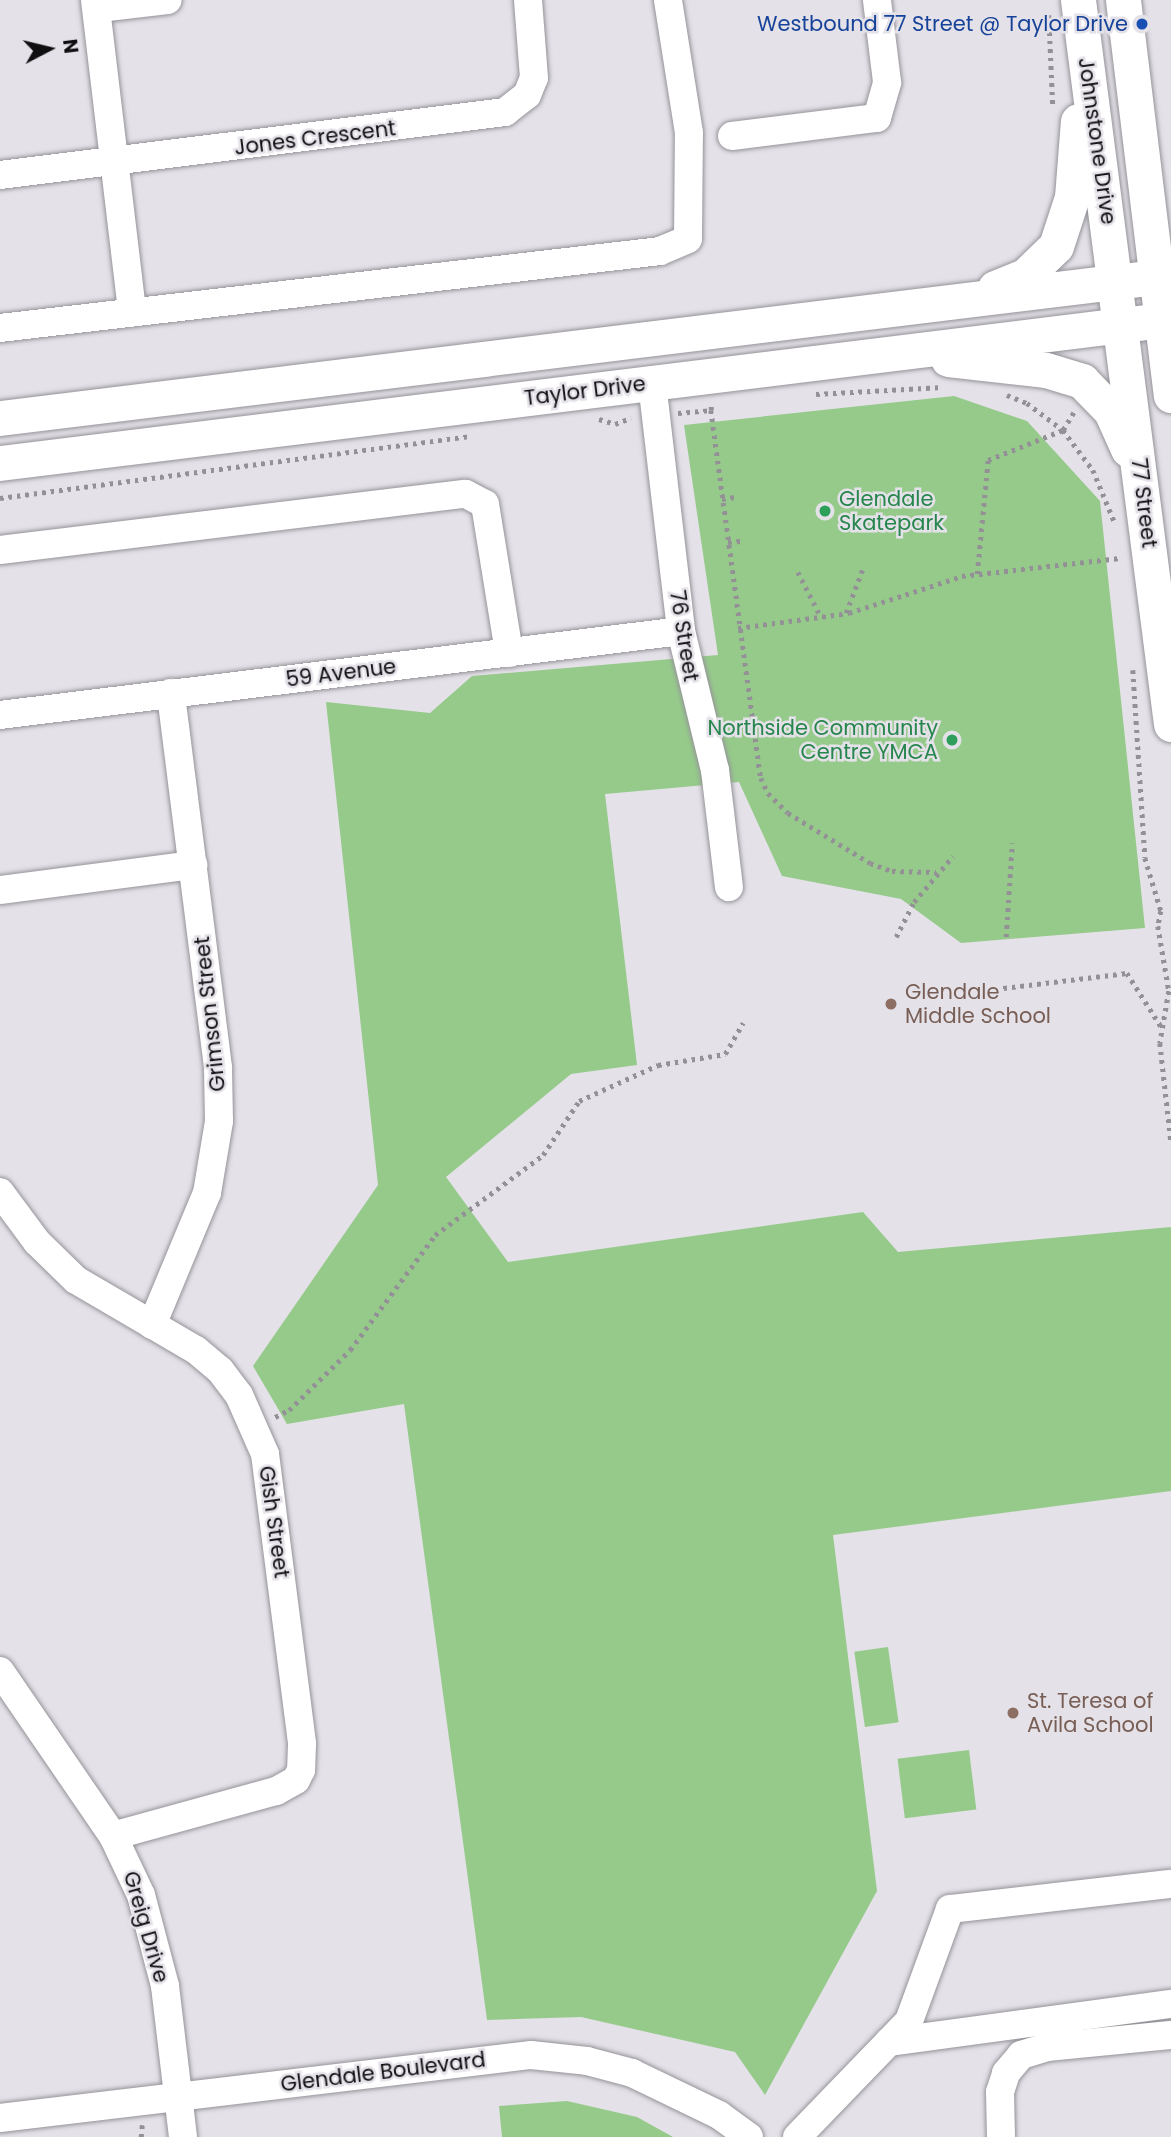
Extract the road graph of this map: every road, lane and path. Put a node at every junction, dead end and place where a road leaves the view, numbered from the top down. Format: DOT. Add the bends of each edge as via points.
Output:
graph roads {
  1 [pos="168,0"];
  2 [pos="528,0"];
  3 [pos="668,0"];
  4 [pos="877,0"];
  5 [pos="1123,0"];
  6 [pos="97,4"];
  7 [pos="1080,13"];
  8 [pos="1139,126"];
  9 [pos="732,135"];
  10 [pos="116,162"];
  11 [pos="0,175"];
  12 [pos="1171,196"];
  13 [pos="1164,275"];
  14 [pos="1116,281"];
  15 [pos="968,298"];
  16 [pos="132,310"];
  17 [pos="1167,320"];
  18 [pos="1121,325"];
  19 [pos="0,328"];
  20 [pos="882,352"];
  21 [pos="652,383"];
  22 [pos="954,387"];
  23 [pos="1001,393"];
  24 [pos="804,394"];
  25 [pos="1171,395"];
  26 [pos="724,401"];
  27 [pos="1071,401"];
  28 [pos="711,410"];
  29 [pos="684,412"];
  30 [pos="0,418"];
  31 [pos="617,420"];
  32 [pos="588,421"];
  33 [pos="1063,430"];
  34 [pos="481,434"];
  35 [pos="0,463"];
  36 [pos="735,497"];
  37 [pos="0,498"];
  38 [pos="722,499"];
  39 [pos="1144,505"];
  40 [pos="1116,531"];
  41 [pos="741,541"];
  42 [pos="727,542"];
  43 [pos="1118,545"];
  44 [pos="0,550"];
  45 [pos="1120,558"];
  46 [pos="1122,565"];
  47 [pos="863,568"];
  48 [pos="798,572"];
  49 [pos="977,574"];
  50 [pos="846,614"];
  51 [pos="821,617"];
  52 [pos="738,628"];
  53 [pos="681,631"];
  54 [pos="509,653"];
  55 [pos="1133,664"];
  56 [pos="171,693"];
  57 [pos="0,715"];
  58 [pos="1171,724"];
  59 [pos="1012,843"];
  60 [pos="953,856"];
  61 [pos="193,865"];
  62 [pos="936,872"];
  63 [pos="729,887"];
  64 [pos="0,890"];
  65 [pos="896,937"];
  66 [pos="1006,937"];
  67 [pos="995,989"];
  68 [pos="743,1023"];
  69 [pos="1163,1028"];
  70 [pos="1171,1141"];
  71 [pos="0,1192"];
  72 [pos="152,1325"];
  73 [pos="256,1426"];
  74 [pos="0,1671"];
  75 [pos="113,1836"];
  76 [pos="1171,1884"];
  77 [pos="1171,2004"];
  78 [pos="1171,2035"];
  79 [pos="889,2042"];
  80 [pos="178,2098"];
  81 [pos="0,2118"];
  82 [pos="143,2124"];
  83 [pos="141,2137"];
  84 [pos="183,2137"];
  85 [pos="749,2137"];
  86 [pos="797,2137"];
  87 [pos="1001,2137"];
  1 -- 6 [label="street"];
  2 -- 10 [label="street, Jones Crescent" via="534,78 527,95 505,112"];
  3 -- 16 [label="street" via="689,133 688,239 660,251"];
  4 -- 9 [label="street" via="887,82 877,118"];
  5 -- 8 [label="main road, Johnstone Drive"];
  6 -- 10 [label="street"];
  7 -- 14 [label="main road, Johnstone Drive"];
  7 -- 15 [label="main road" via="1077,163 1056,246 1025,276"];
  8 -- 12 [label="main road"];
  8 -- 13 [label="main road, Johnstone Drive"];
  10 -- 11 [label="street, Jones Crescent"];
  10 -- 16 [label="street"];
  13 -- 14 [label="main road"];
  13 -- 17 [label="main road"];
  14 -- 15 [label="main road"];
  14 -- 18 [label="main road, 77 Street"];
  15 -- 30 [label="main road"];
  16 -- 19 [label="street"];
  17 -- 18 [label="main road, Taylor Drive"];
  17 -- 25 [label="main road"];
  18 -- 20 [label="main road, Taylor Drive"];
  18 -- 39 [label="main road, 77 Street"];
  20 -- 21 [label="main road, Taylor Drive"];
  20 -- 39 [label="main road" via="1046,370 1082,381 1111,411 1125,439"];
  21 -- 35 [label="main road, Taylor Drive"];
  21 -- 53 [label="street, 76 Street"];
  22 -- 24 [label="path"];
  23 -- 33 [label="path" via="1027,403"];
  26 -- 28 [label="path" via="711,402"];
  27 -- 33 [label="path" via="1078,405"];
  28 -- 29 [label="path"];
  28 -- 38 [label="path"];
  31 -- 32 [label="path" via="615,424"];
  33 -- 40 [label="path" via="1107,496"];
  33 -- 49 [label="path" via="988,460"];
  34 -- 37 [label="path"];
  36 -- 38 [label="path"];
  38 -- 42 [label="path"];
  39 -- 58 [label="main road, 77 Street"];
  41 -- 42 [label="path"];
  42 -- 52 [label="path"];
  43 -- 45 [label="path"];
  44 -- 54 [label="street" via="466,494 485,504"];
  45 -- 46 [label="path"];
  45 -- 49 [label="path"];
  47 -- 50 [label="path"];
  48 -- 51 [label="path"];
  49 -- 50 [label="path" via="887,597"];
  50 -- 51 [label="path"];
  51 -- 52 [label="path"];
  52 -- 62 [label="path" via="752,737 768,793 788,813 870,863 892,871"];
  53 -- 54 [label="street, 59 Avenue"];
  53 -- 63 [label="street, 76 Street" via="715,770"];
  54 -- 56 [label="street, 59 Avenue"];
  55 -- 69 [label="path" via="1144,858 1161,911 1158,926 1169,991"];
  56 -- 57 [label="street, 59 Avenue"];
  56 -- 61 [label="street, Grimson Street"];
  59 -- 66 [label="path"];
  60 -- 62 [label="path"];
  61 -- 64 [label="street"];
  61 -- 72 [label="street, Grimson Street" via="218,1067 219,1121 207,1193"];
  62 -- 65 [label="path"];
  67 -- 69 [label="path" via="1127,973"];
  68 -- 73 [label="path" via="725,1054 658,1065 579,1101 543,1155 435,1236 349,1350 289,1410"];
  69 -- 70 [label="path" via="1160,1054"];
  71 -- 72 [label="street, Gish Street" via="58,1263 106,1299"];
  72 -- 73 [label="street, Gish Street" via="220,1370"];
  73 -- 75 [label="street, Gish Street" via="270,1485 302,1744 301,1769 296,1780 276,1791"];
  74 -- 75 [label="street, Greig Drive"];
  75 -- 80 [label="street, Greig Drive" via="142,1895 156,1946"];
  76 -- 79 [label="street" via="950,1909 909,2021"];
  77 -- 79 [label="street"];
  78 -- 87 [label="street" via="1048,2046 1021,2055 1006,2073 1000,2092"];
  79 -- 86 [label="street"];
  80 -- 81 [label="street, Glendale Boulevard"];
  80 -- 84 [label="street, Greig Drive"];
  80 -- 85 [label="street, Glendale Boulevard" via="487,2058 559,2057 632,2073 672,2089"];
  82 -- 83 [label="path"];
}
